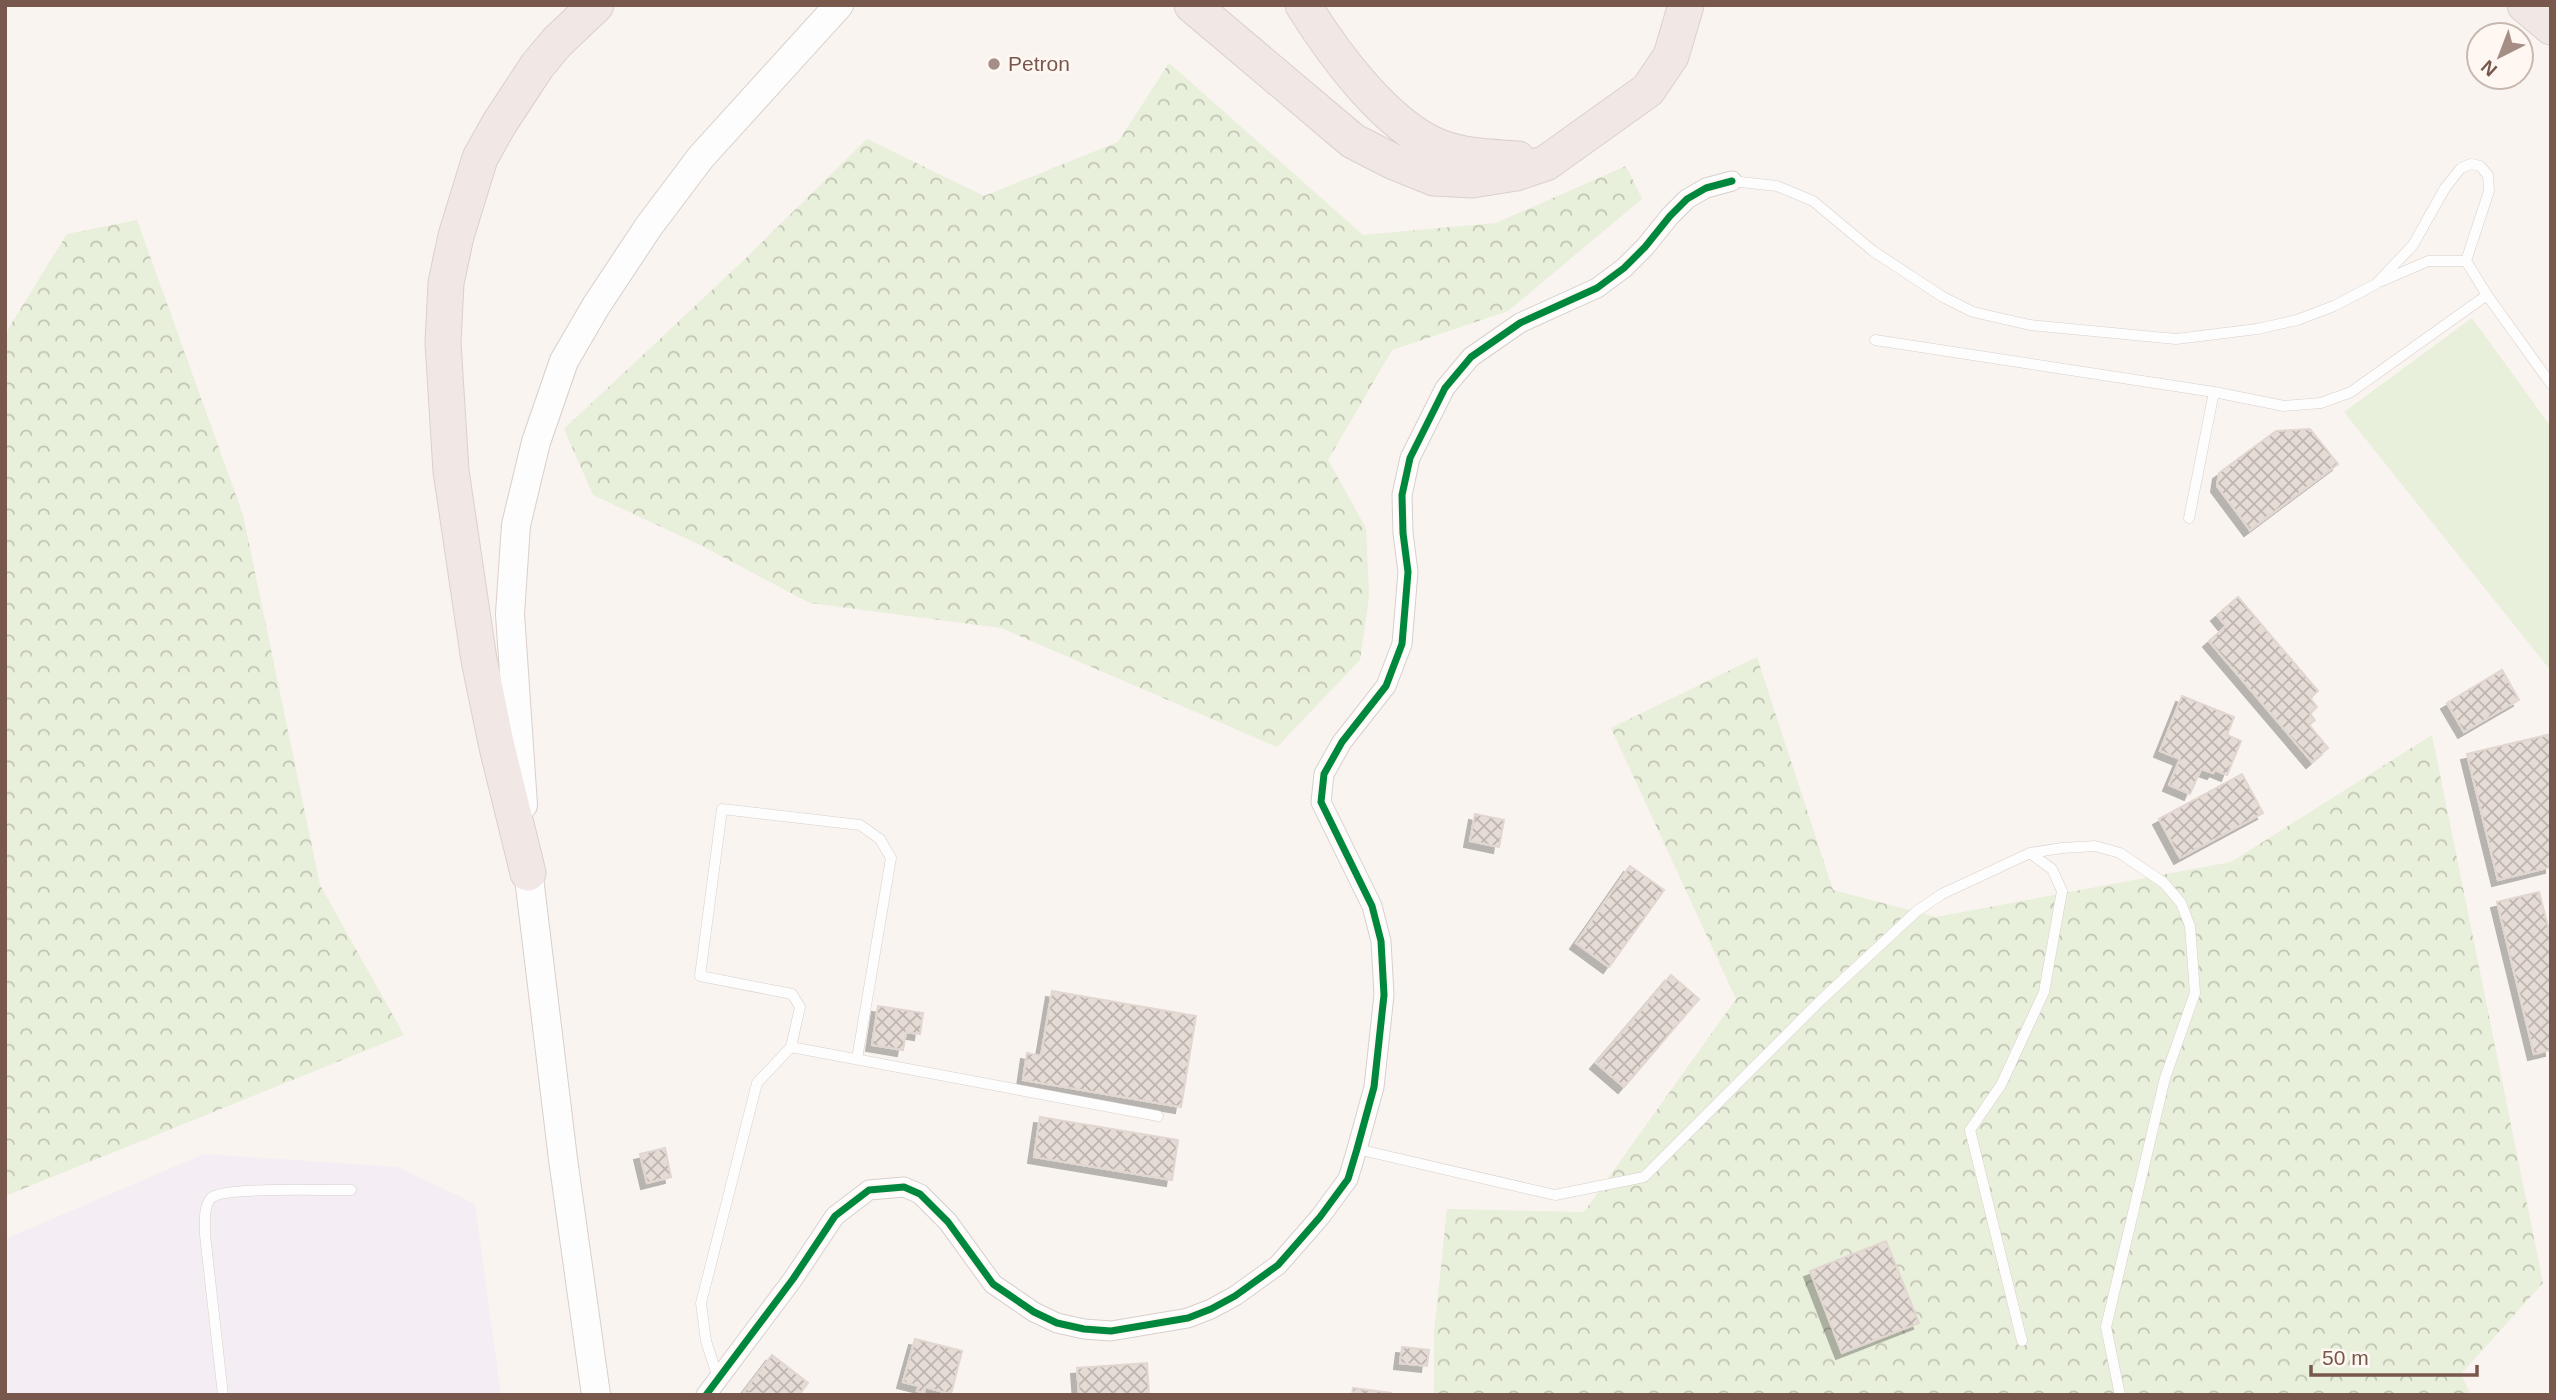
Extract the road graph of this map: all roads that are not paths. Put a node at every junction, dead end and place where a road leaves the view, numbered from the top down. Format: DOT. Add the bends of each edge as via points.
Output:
graph roads {
  1 [pos="596,5"];
  2 [pos="839,5"];
  3 [pos="1192,5"];
  4 [pos="1303,5"];
  5 [pos="1686,5"];
  6 [pos="2525,5"];
  7 [pos="2551,27"];
  8 [pos="1546,163"];
  9 [pos="1732,181"];
  10 [pos="2466,261"];
  11 [pos="2376,284"];
  12 [pos="2487,295"];
  13 [pos="1875,340"];
  14 [pos="2551,384"];
  15 [pos="2214,392"];
  16 [pos="2189,518"];
  17 [pos="2030,853"];
  18 [pos="528,873"];
  19 [pos="791,1047"];
  20 [pos="857,1059"];
  21 [pos="1158,1116"];
  22 [pos="1357,1149"];
  23 [pos="351,1191"];
  24 [pos="2022,1341"];
  25 [pos="718,1378"];
  26 [pos="223,1395"];
  27 [pos="596,1395"];
  28 [pos="706,1395"];
  29 [pos="2120,1395"];
  1 -- 18 [label="highway" via="537,66 480,158 446,283 443,343 451,471 479,660"];
  2 -- 18 [label="main road" via="701,157 649,226 564,361 536,442 516,525 510,614"];
  3 -- 8 [label="highway" via="1353,141 1392,161 1434,178 1472,180"];
  4 -- 8 [label="highway" via="1366,91 1414,132 1438,146 1477,157"];
  5 -- 8 [label="highway" via="1671,56 1648,90"];
  6 -- 7 [label="highway"];
  9 -- 11 [label="lane" via="1767,183 1813,201 1873,251 1943,298 1973,313 2030,325 2176,339 2297,320"];
  9 -- 22 [label="street" via="1687,199 1646,247 1597,288 1520,323 1471,357 1445,388 1410,458 1402,495 1408,572 1402,644 1386,686 1342,742 1324,774 1321,802 1372,906 1381,941 1384,995 1374,1087"];
  10 -- 11 [label="lane" via="2428,261"];
  10 -- 11 [label="lane" via="2489,191 2488,175 2471,164 2461,168 2445,188 2413,245"];
  10 -- 12 [label="lane"];
  12 -- 14 [label="lane"];
  12 -- 15 [label="lane" via="2351,392 2321,402 2284,406"];
  13 -- 15 [label="lane"];
  15 -- 16 [label="lane"];
  17 -- 22 [label="lane" via="1942,894 1917,911 1644,1177 1555,1195"];
  17 -- 24 [label="lane" via="2052,869 2063,891 2044,992 2001,1085 1970,1130"];
  17 -- 29 [label="lane" via="2095,846 2120,853 2164,883 2181,903 2190,926 2194,993 2165,1078 2106,1326"];
  18 -- 27 [label="main road"];
  19 -- 20 [label="lane"];
  19 -- 20 [label="lane" via="800,1007 792,994 700,976 722,809 860,825 880,839 891,858"];
  19 -- 25 [label="lane" via="757,1083 701,1303 706,1341"];
  20 -- 21 [label="lane"];
  22 -- 25 [label="street" via="1348,1179 1278,1265 1211,1309 1188,1318 1111,1331 1057,1323 1034,1312 993,1284 948,1222 920,1194 904,1187 869,1190 835,1216"];
  23 -- 26 [label="lane" via="251,1191 219,1193 210,1199 205,1235"];
  25 -- 28 [label="street"];
}
